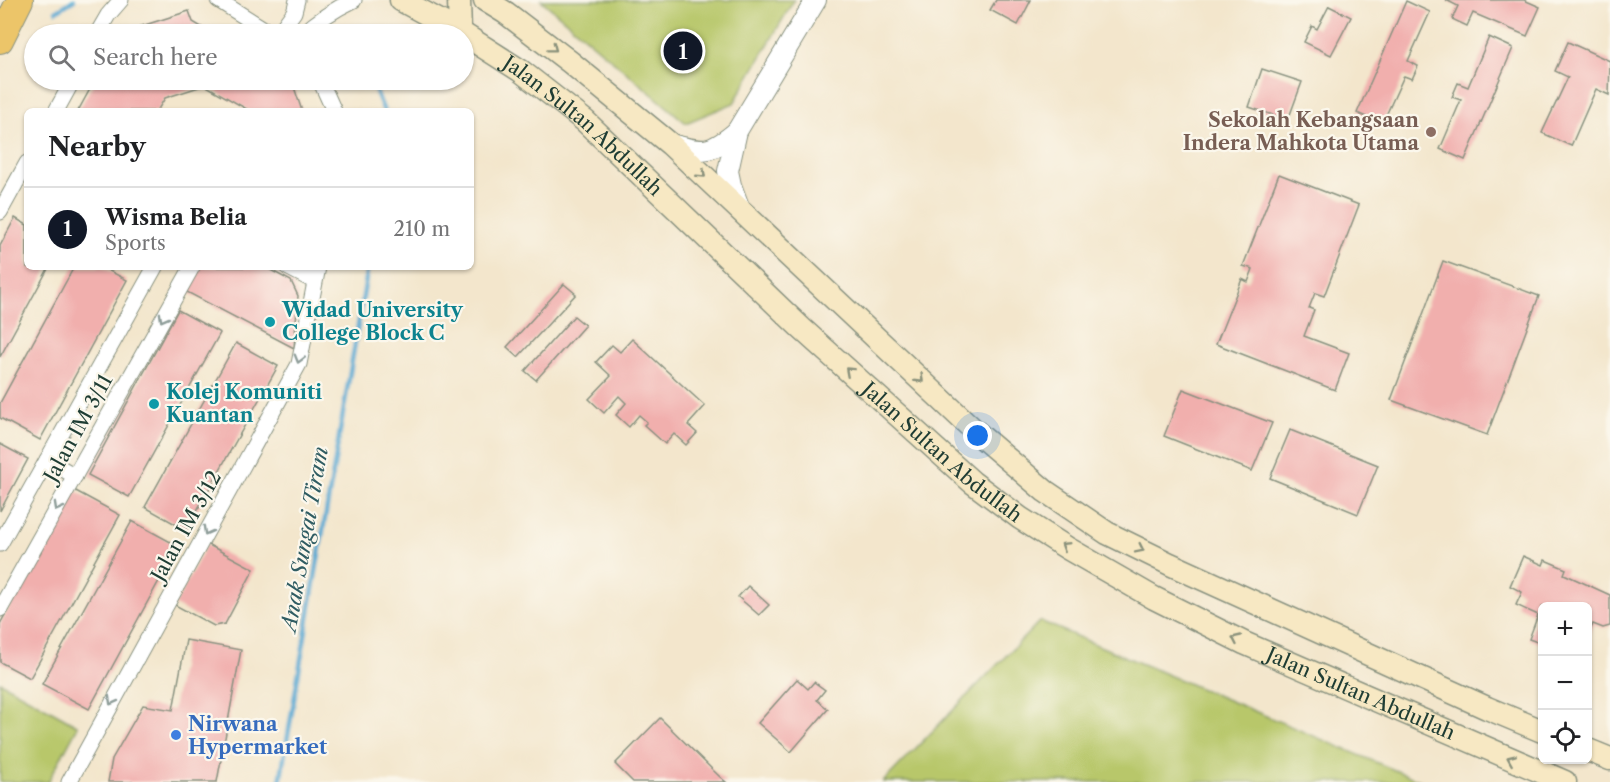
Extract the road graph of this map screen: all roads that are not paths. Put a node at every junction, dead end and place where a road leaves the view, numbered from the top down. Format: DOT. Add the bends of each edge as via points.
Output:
graph roads {
  1 [pos="20,0"];
  2 [pos="121,0"];
  3 [pos="218,0"];
  4 [pos="297,0"];
  5 [pos="354,0"];
  6 [pos="401,0"];
  7 [pos="459,0"];
  8 [pos="485,0"];
  9 [pos="816,0"];
  10 [pos="503,7"];
  11 [pos="103,24"];
  12 [pos="256,24"];
  13 [pos="285,24"];
  14 [pos="314,24"];
  15 [pos="445,24"];
  16 [pos="460,24"];
  17 [pos="0,40"];
  18 [pos="474,41"];
  19 [pos="68,90"];
  20 [pos="325,90"];
  21 [pos="58,108"];
  22 [pos="333,108"];
  23 [pos="737,131"];
  24 [pos="670,144"];
  25 [pos="24,169"];
  26 [pos="741,210"];
  27 [pos="0,212"];
  28 [pos="153,270"];
  29 [pos="190,270"];
  30 [pos="299,270"];
  31 [pos="316,274"];
  32 [pos="47,460"];
  33 [pos="75,476"];
  34 [pos="0,544"];
  35 [pos="0,609"];
  36 [pos="1538,729"];
  37 [pos="1592,752"];
  38 [pos="1610,759"];
  39 [pos="69,782"];
  40 [pos="1565,782"];
  1 -- 17 [label="highway"];
  2 -- 11 [label="street"];
  3 -- 12 [label="street"];
  4 -- 13 [label="street"];
  5 -- 14 [label="street"];
  6 -- 15 [label="main road, Jalan Sultan Abdullah"];
  7 -- 16 [label="main road"];
  8 -- 10 [label="main road, Jalan Sultan Abdullah"];
  9 -- 23 [label="street"];
  10 -- 24 [label="main road, Jalan Sultan Abdullah, one-way"];
  40 -- 18 [label="main road, Jalan Sultan Abdullah, one-way" via="1201,623 1020,518 972,482 801,328 585,121 521,71"];
  19 -- 21 [label="street"];
  20 -- 22 [label="street"];
  23 -- 24 [label="street" via="712,150 690,150"];
  23 -- 26 [label="street" via="728,171"];
  24 -- 26 [label="main road, Jalan Sultan Abdullah, one-way"];
  25 -- 27 [label="street"];
  26 -- 36 [label="main road, Jalan Sultan Abdullah, one-way" via="990,445 1045,491 1107,533"];
  28 -- 32 [label="street, Jalan IM 3/11"];
  29 -- 33 [label="street, Jalan IM 3/11, one-way"];
  30 -- 31 [label="street"];
  31 -- 39 [label="street, Jalan IM 3/12, one-way" via="299,364"];
  32 -- 33 [label="street"];
  32 -- 34 [label="street, Jalan IM 3/11"];
  33 -- 35 [label="street, Jalan IM 3/11, one-way"];
  37 -- 38 [label="main road"];
}
